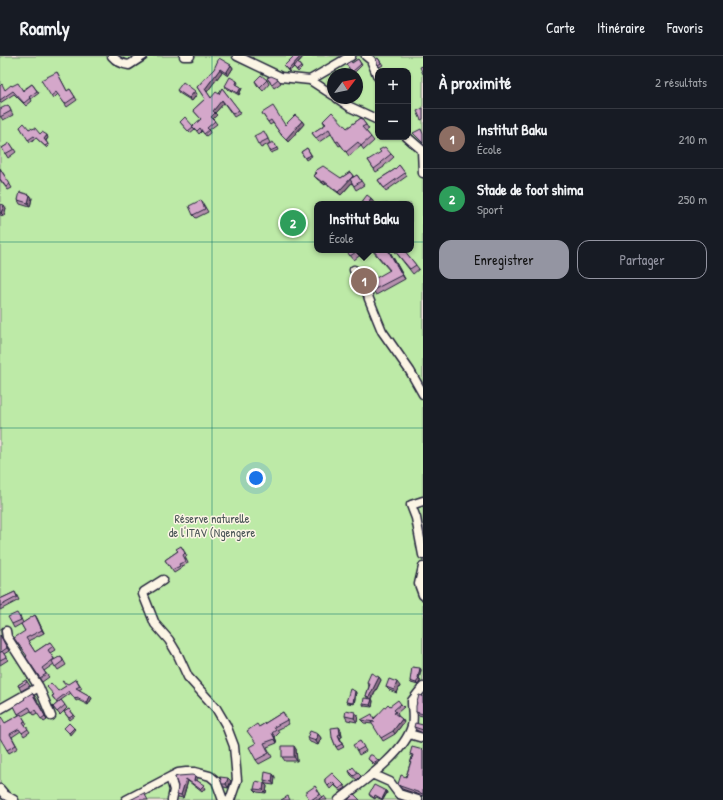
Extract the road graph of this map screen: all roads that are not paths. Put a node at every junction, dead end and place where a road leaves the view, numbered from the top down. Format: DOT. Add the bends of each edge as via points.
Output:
graph roads {
  1 [pos="112,56"];
  2 [pos="143,56"];
  3 [pos="184,56"];
  4 [pos="190,56"];
  5 [pos="238,56"];
  6 [pos="351,56"];
  7 [pos="366,56"];
  8 [pos="375,70"];
  9 [pos="310,80"];
  10 [pos="327,91"];
  11 [pos="346,104"];
  12 [pos="375,119"];
  13 [pos="410,140"];
  14 [pos="423,174"];
  15 [pos="354,270"];
  16 [pos="423,394"];
  17 [pos="423,501"];
  18 [pos="423,555"];
  19 [pos="423,567"];
  20 [pos="163,580"];
  21 [pos="423,595"];
  22 [pos="5,636"];
  23 [pos="423,687"];
  24 [pos="40,688"];
  25 [pos="0,709"];
  26 [pos="51,716"];
  27 [pos="409,734"];
  28 [pos="423,738"];
  29 [pos="372,774"];
  30 [pos="170,777"];
  31 [pos="2,795"];
  32 [pos="14,800"];
  33 [pos="126,800"];
  34 [pos="172,800"];
  35 [pos="223,800"];
  36 [pos="230,800"];
  37 [pos="339,800"];
  38 [pos="418,800"];
  1 -- 2 [label="street" via="122,64 130,65"];
  3 -- 4 [label="street"];
  5 -- 9 [label="street" via="282,77"];
  6 -- 9 [label="street"];
  7 -- 8 [label="street"];
  9 -- 10 [label="street"];
  11 -- 12 [label="street"];
  13 -- 14 [label="street" via="422,150"];
  15 -- 16 [label="street" via="365,284 382,331"];
  17 -- 18 [label="street" via="411,505"];
  19 -- 21 [label="street" via="419,584"];
  20 -- 36 [label="street" via="143,594 155,624 178,654 188,677 216,708 226,724 234,746 237,780"];
  22 -- 24 [label="street"];
  23 -- 27 [label="street" via="412,701 413,724"];
  24 -- 25 [label="street"];
  24 -- 26 [label="street"];
  27 -- 28 [label="street"];
  27 -- 29 [label="street" via="387,762"];
  29 -- 37 [label="street"];
  29 -- 38 [label="street" via="390,782 399,794"];
  30 -- 33 [label="street"];
  30 -- 34 [label="street" via="174,790"];
  30 -- 35 [label="street" via="186,772 210,776 216,781"];
  31 -- 32 [label="street"];
}
